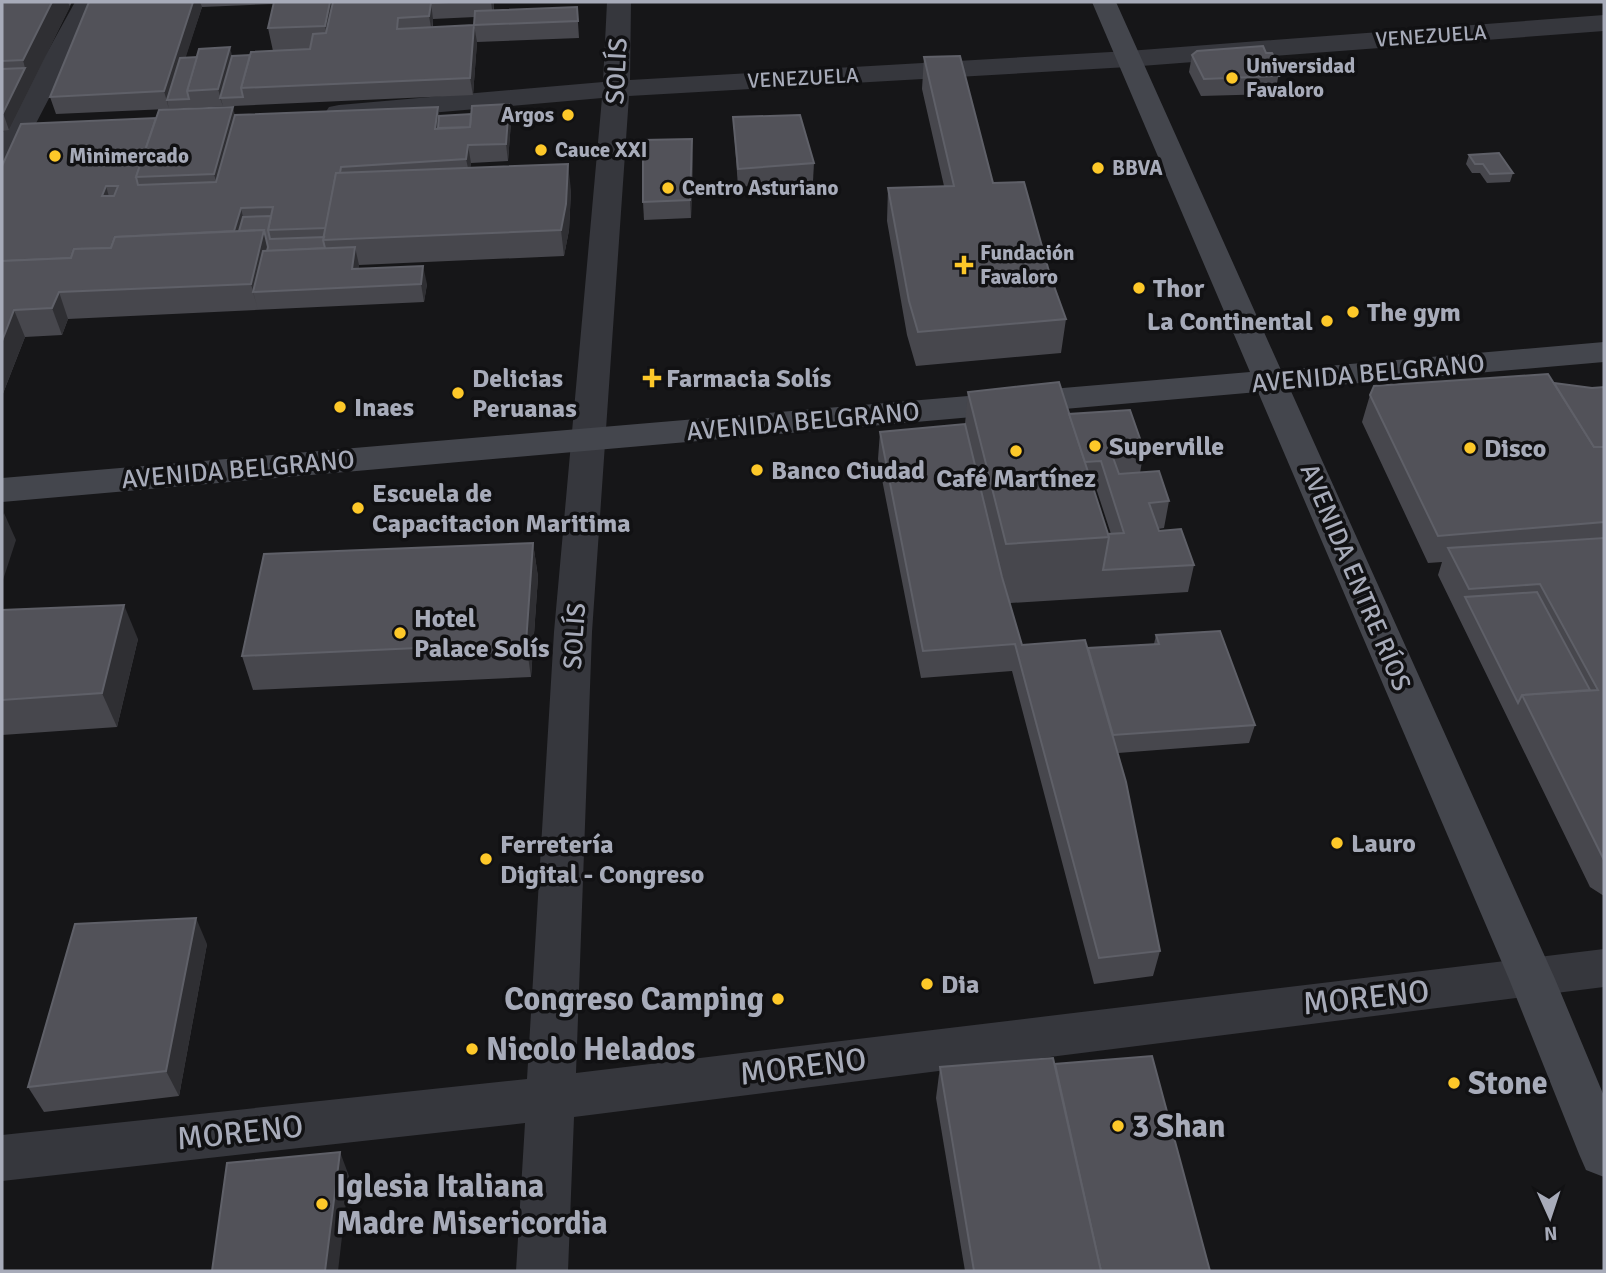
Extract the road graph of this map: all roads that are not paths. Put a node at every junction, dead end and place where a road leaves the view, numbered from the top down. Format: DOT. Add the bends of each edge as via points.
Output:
graph roads {
  1 [pos="87,2"];
  2 [pos="619,2"];
  3 [pos="1104,2"];
  4 [pos="1604,23"];
  5 [pos="1128,59"];
  6 [pos="616,89"];
  7 [pos="313,116"];
  8 [pos="94,135"];
  9 [pos="5,148"];
  10 [pos="1604,352"];
  11 [pos="1271,381"];
  12 [pos="587,439"];
  13 [pos="2,490"];
  14 [pos="1604,968"];
  15 [pos="1532,979"];
  16 [pos="551,1097"];
  17 [pos="1604,1154"];
  18 [pos="2,1158"];
  19 [pos="542,1271"];
  1 -- 9 [label="street"];
  2 -- 6 [label="street, SOLÍS"];
  3 -- 5 [label="main road, AVENIDA ENTRE RÍOS"];
  4 -- 5 [label="street, VENEZUELA"];
  5 -- 6 [label="street, VENEZUELA"];
  5 -- 11 [label="main road, AVENIDA ENTRE RÍOS"];
  6 -- 7 [label="street, VENEZUELA"];
  6 -- 12 [label="street, SOLÍS"];
  8 -- 9 [label="street"];
  10 -- 11 [label="main road, AVENIDA BELGRANO"];
  11 -- 12 [label="main road, AVENIDA BELGRANO"];
  11 -- 15 [label="main road, AVENIDA ENTRE RÍOS"];
  12 -- 13 [label="main road, AVENIDA BELGRANO"];
  12 -- 16 [label="street, SOLÍS"];
  14 -- 15 [label="street, MORENO"];
  15 -- 16 [label="street, MORENO"];
  15 -- 17 [label="main road, AVENIDA ENTRE RÍOS"];
  16 -- 18 [label="street, MORENO"];
  16 -- 19 [label="street, SOLÍS"];
}
